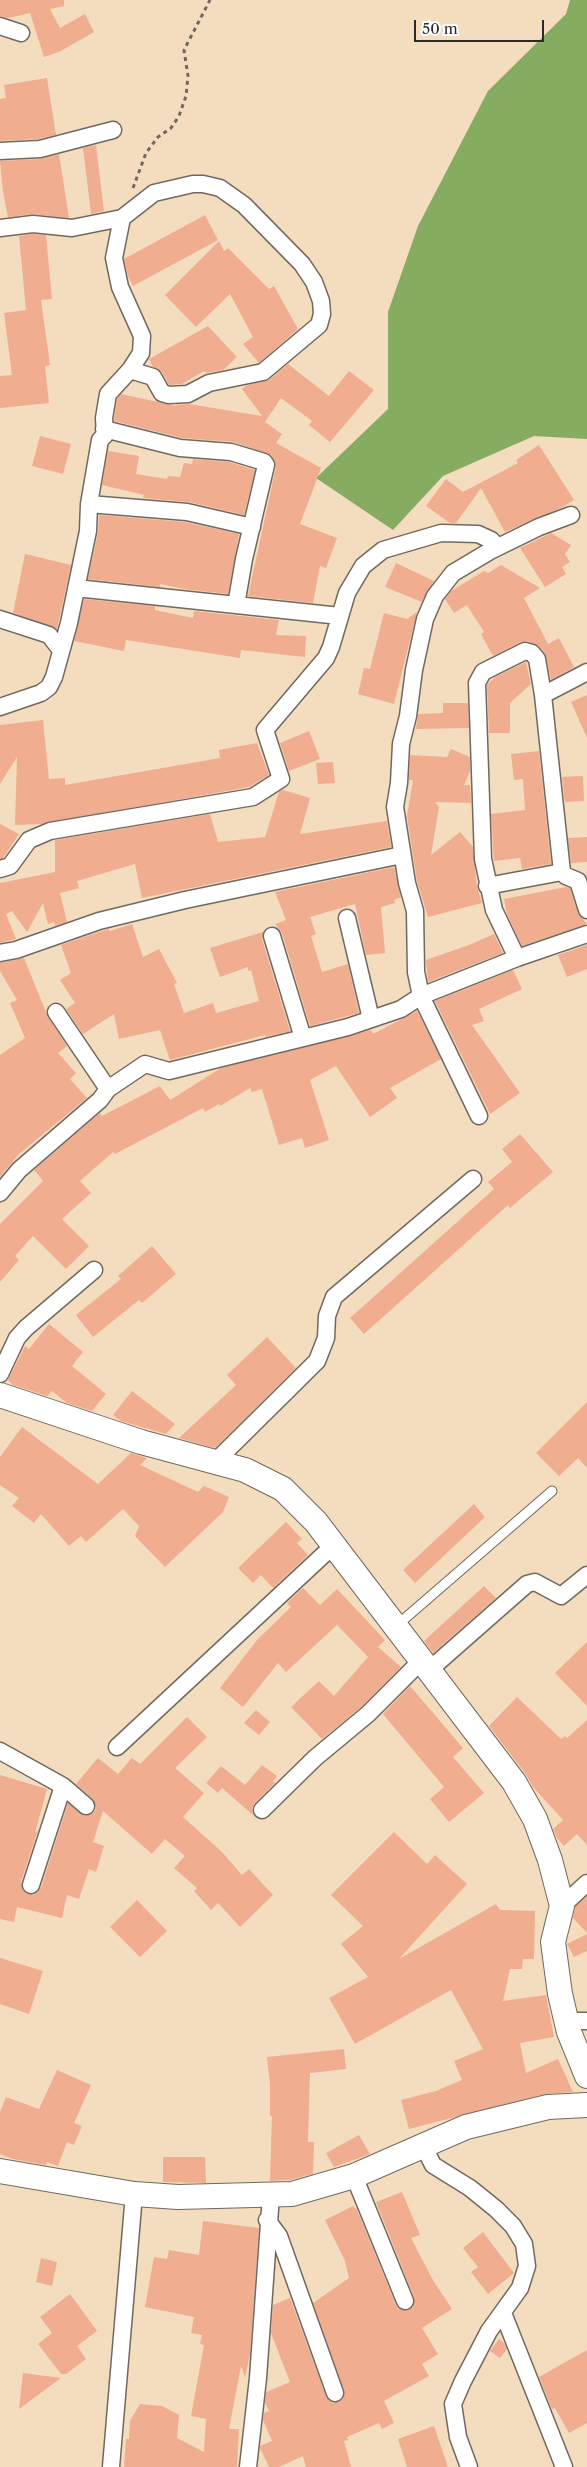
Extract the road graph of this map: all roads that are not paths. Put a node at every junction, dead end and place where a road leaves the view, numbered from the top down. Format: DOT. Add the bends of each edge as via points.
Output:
graph roads {
  1 [pos="0,26"];
  2 [pos="21,34"];
  3 [pos="113,130"];
  4 [pos="0,151"];
  5 [pos="122,218"];
  6 [pos="0,228"];
  7 [pos="130,370"];
  8 [pos="104,429"];
  9 [pos="89,504"];
  10 [pos="571,515"];
  11 [pos="252,527"];
  12 [pos="498,547"];
  13 [pos="76,588"];
  14 [pos="236,605"];
  15 [pos="340,616"];
  16 [pos="0,619"];
  17 [pos="60,649"];
  18 [pos="587,672"];
  19 [pos="543,694"];
  20 [pos="0,707"];
  21 [pos="402,855"];
  22 [pos="0,869"];
  23 [pos="562,872"];
  24 [pos="487,886"];
  25 [pos="587,910"];
  26 [pos="347,918"];
  27 [pos="587,934"];
  28 [pos="272,936"];
  29 [pos="0,953"];
  30 [pos="517,958"];
  31 [pos="421,996"];
  32 [pos="56,1012"];
  33 [pos="372,1019"];
  34 [pos="303,1038"];
  35 [pos="108,1089"];
  36 [pos="479,1116"];
  37 [pos="473,1179"];
  38 [pos="0,1193"];
  39 [pos="94,1270"];
  40 [pos="0,1374"];
  41 [pos="0,1395"];
  42 [pos="215,1462"];
  43 [pos="552,1491"];
  44 [pos="334,1545"];
  45 [pos="587,1575"];
  46 [pos="395,1627"];
  47 [pos="425,1666"];
  48 [pos="117,1747"];
  49 [pos="0,1751"];
  50 [pos="63,1786"];
  51 [pos="86,1806"];
  52 [pos="262,1810"];
  53 [pos="587,1883"];
  54 [pos="32,1885"];
  55 [pos="562,1906"];
  56 [pos="577,2021"];
  57 [pos="587,2076"];
  58 [pos="587,2105"];
  59 [pos="423,2144"];
  60 [pos="0,2171"];
  61 [pos="354,2176"];
  62 [pos="134,2194"];
  63 [pos="270,2195"];
  64 [pos="267,2220"];
  65 [pos="405,2301"];
  66 [pos="503,2313"];
  67 [pos="335,2393"];
  68 [pos="111,2467"];
  69 [pos="248,2467"];
  70 [pos="469,2467"];
  71 [pos="564,2467"];
  1 -- 2 [label="street"];
  3 -- 4 [label="street" via="40,149"];
  5 -- 6 [label="street" via="72,228 33,224"];
  5 -- 7 [label="street" via="114,258 120,287 142,336 141,353"];
  5 -- 7 [label="street" via="154,193 194,184 220,188 244,205 302,264 314,282 322,314 317,329 263,372 209,383 188,394 169,395 162,392 153,377"];
  7 -- 8 [label="street" via="108,394"];
  8 -- 9 [label="street"];
  8 -- 11 [label="street" via="180,448 231,452 264,462 266,465"];
  9 -- 11 [label="street" via="187,512"];
  9 -- 13 [label="street" via="88,531"];
  10 -- 12 [label="street"];
  11 -- 14 [label="street"];
  12 -- 15 [label="street" via="478,534 441,533 383,550 354,578"];
  12 -- 21 [label="street" via="469,562 446,580 425,618 399,758 395,808"];
  13 -- 14 [label="street"];
  13 -- 17 [label="street"];
  14 -- 15 [label="street"];
  15 -- 22 [label="street" via="326,658 265,730 281,779 253,798 44,833 29,840 10,866"];
  16 -- 17 [label="street" via="49,635"];
  17 -- 20 [label="street" via="56,671 46,689"];
  18 -- 19 [label="street"];
  19 -- 23 [label="street"];
  19 -- 24 [label="street" via="537,659 529,652 487,670 478,679 483,859"];
  21 -- 29 [label="street" via="185,900 99,921"];
  21 -- 31 [label="street" via="415,912 416,972"];
  23 -- 24 [label="street"];
  23 -- 25 [label="street" via="578,881"];
  24 -- 30 [label="street" via="494,910"];
  26 -- 33 [label="street"];
  27 -- 30 [label="street"];
  28 -- 34 [label="street"];
  30 -- 31 [label="street"];
  31 -- 33 [label="street" via="401,1009"];
  31 -- 36 [label="street"];
  32 -- 35 [label="street"];
  33 -- 34 [label="street"];
  34 -- 35 [label="street" via="169,1071 145,1064"];
  35 -- 38 [label="street"];
  37 -- 42 [label="street" via="334,1297 327,1316 326,1338 317,1361"];
  39 -- 40 [label="street" via="26,1328 17,1338"];
  41 -- 42 [label="street" via="141,1442"];
  42 -- 44 [label="street" via="246,1470 283,1489"];
  43 -- 46 [label="lane"];
  44 -- 46 [label="street"];
  44 -- 48 [label="street"];
  45 -- 47 [label="street" via="561,1596 535,1582 527,1584"];
  46 -- 47 [label="street"];
  47 -- 52 [label="street" via="315,1758"];
  47 -- 55 [label="street" via="518,1789 550,1860"];
  49 -- 50 [label="street"];
  50 -- 51 [label="street"];
  50 -- 54 [label="street"];
  53 -- 55 [label="street"];
  55 -- 56 [label="street" via="553,1942 560,1994"];
  56 -- 57 [label="street" via="583,2069"];
  58 -- 59 [label="street" via="548,2107 466,2127"];
  59 -- 61 [label="street"];
  59 -- 66 [label="street" via="433,2165 496,2209 513,2226 524,2244 527,2266 520,2288"];
  60 -- 62 [label="street"];
  61 -- 63 [label="street" via="292,2194"];
  61 -- 65 [label="street"];
  62 -- 63 [label="street" via="178,2197"];
  62 -- 68 [label="street"];
  63 -- 64 [label="street"];
  64 -- 67 [label="street" via="279,2236"];
  64 -- 69 [label="street" via="258,2378"];
  66 -- 70 [label="street" via="489,2331 453,2404 458,2437"];
  66 -- 71 [label="street"];
}
